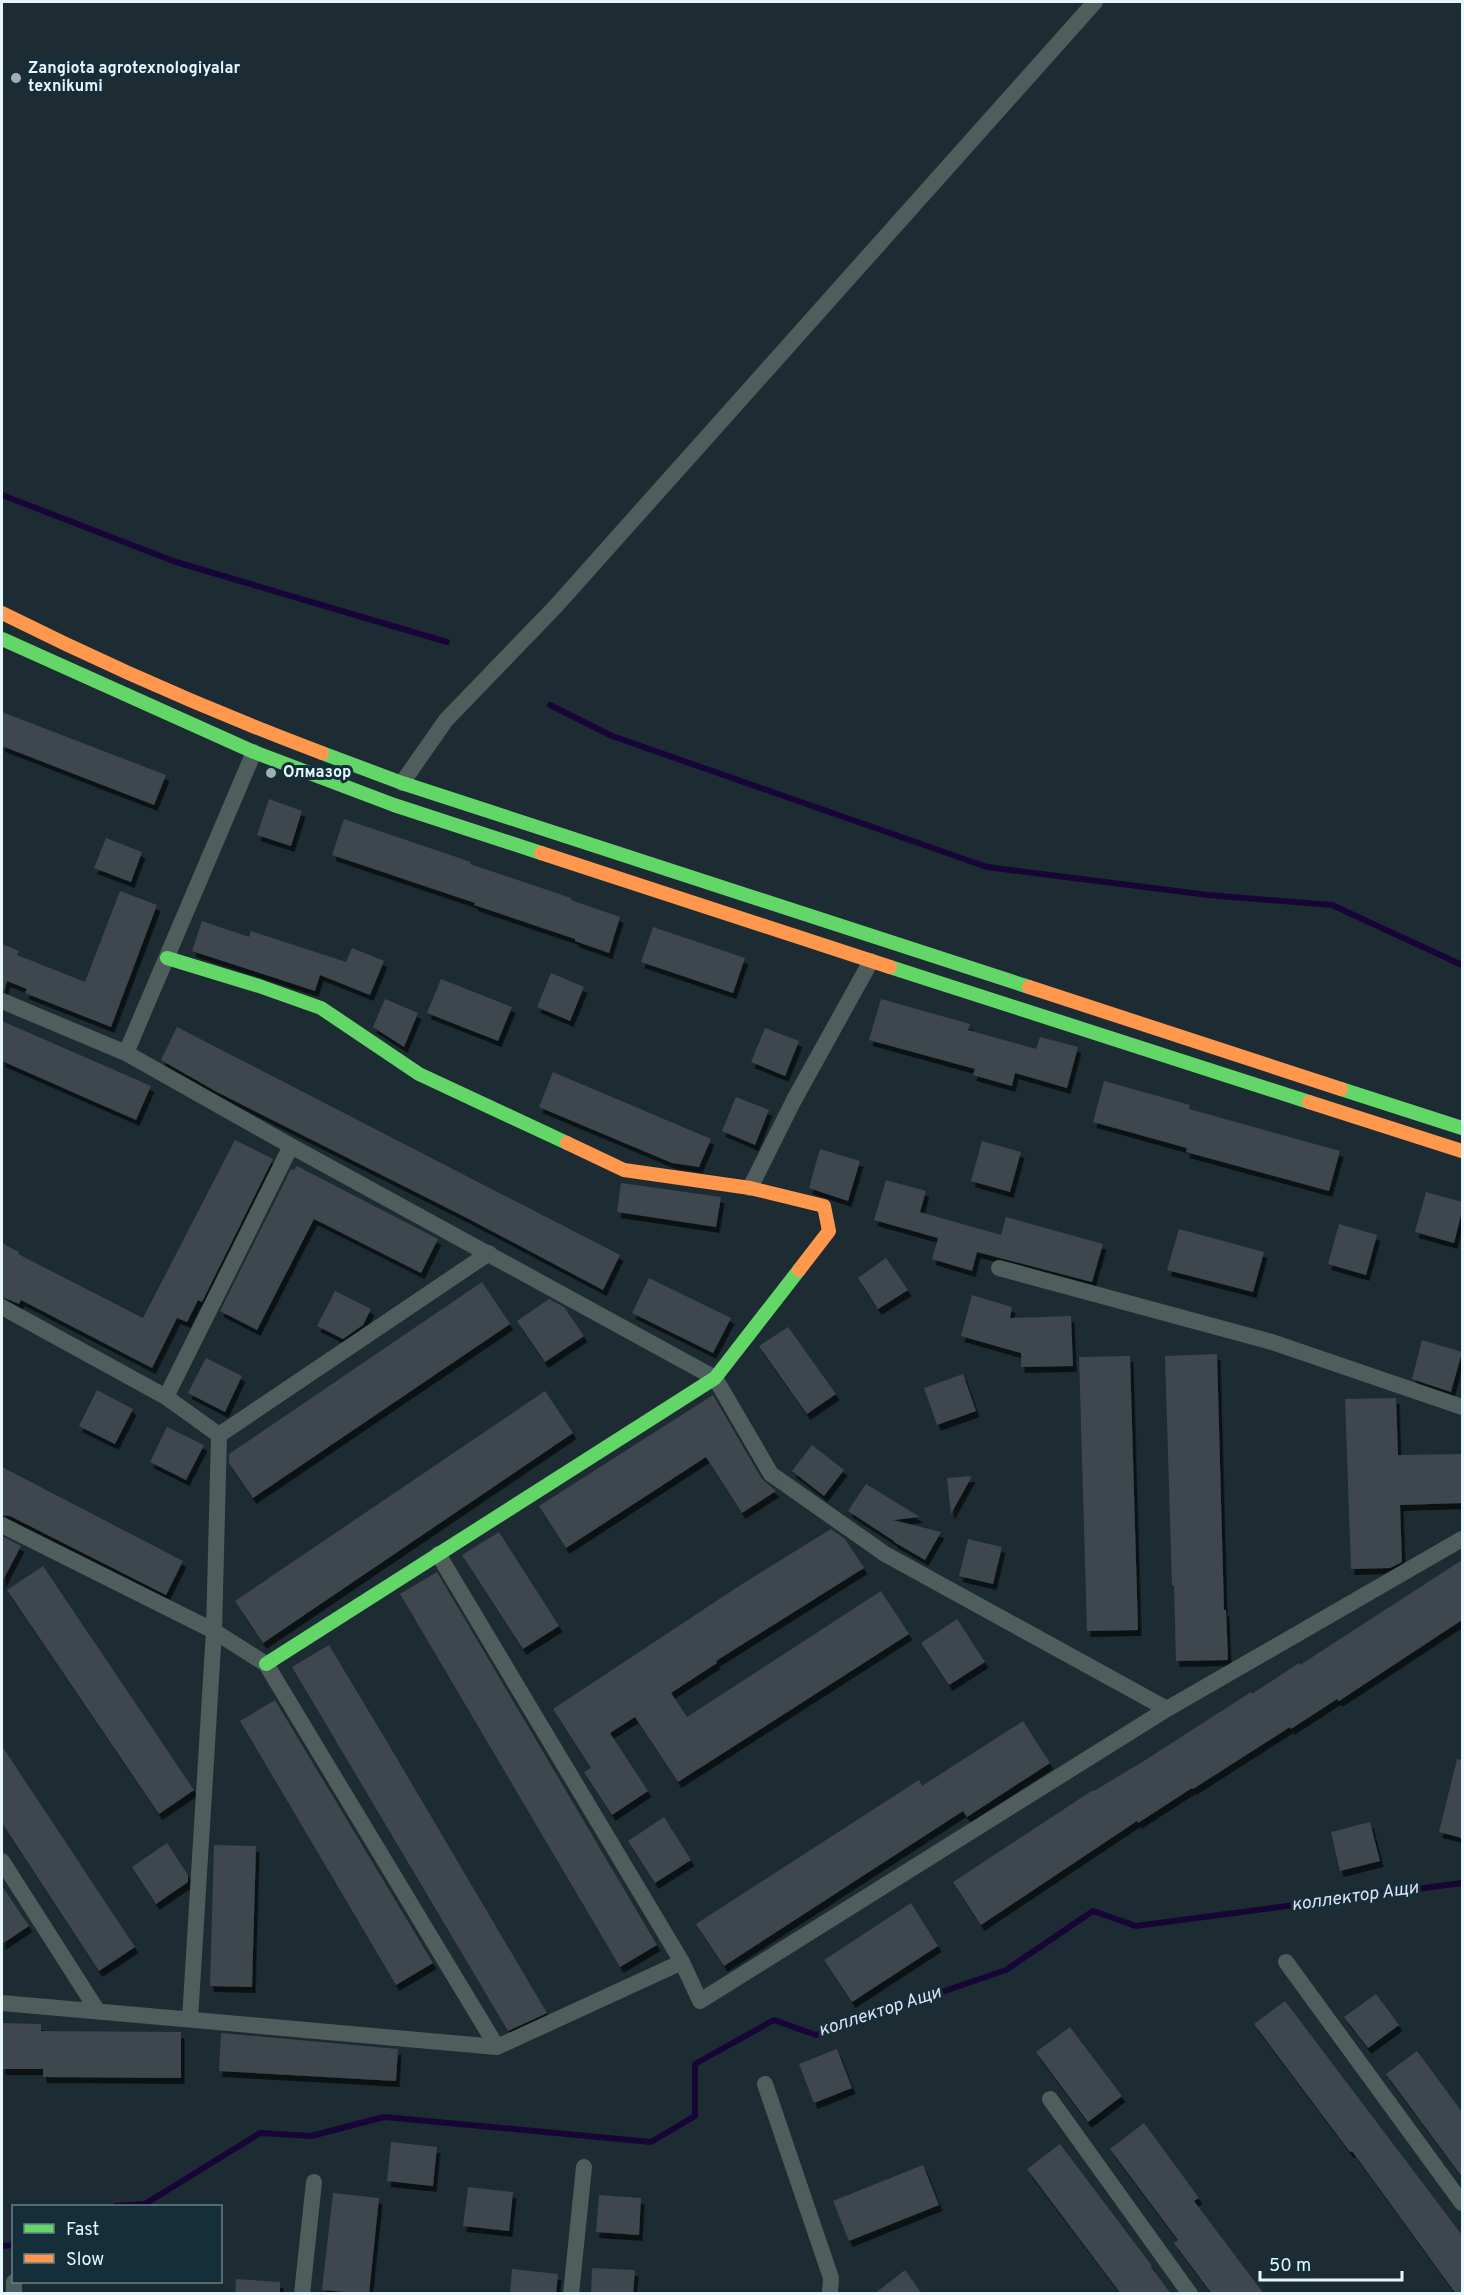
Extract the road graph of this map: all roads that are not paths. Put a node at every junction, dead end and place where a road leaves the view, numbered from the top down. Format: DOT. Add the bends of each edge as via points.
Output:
graph roads {
  1 [pos="1095,2"];
  2 [pos="2,613"];
  3 [pos="2,639"];
  4 [pos="254,752"];
  5 [pos="402,783"];
  6 [pos="167,958"];
  7 [pos="871,961"];
  8 [pos="2,1001"];
  9 [pos="126,1053"];
  10 [pos="1462,1128"];
  11 [pos="291,1146"];
  12 [pos="1462,1151"];
  13 [pos="750,1188"];
  14 [pos="489,1253"];
  15 [pos="999,1268"];
  16 [pos="2,1306"];
  17 [pos="715,1378"];
  18 [pos="166,1396"];
  19 [pos="1462,1407"];
  20 [pos="219,1435"];
  21 [pos="2,1525"];
  22 [pos="1462,1539"];
  23 [pos="438,1554"];
  24 [pos="214,1631"];
  25 [pos="266,1664"];
  26 [pos="1167,1709"];
  27 [pos="2,1861"];
  28 [pos="682,1962"];
  29 [pos="1286,1962"];
  30 [pos="2,2003"];
  31 [pos="97,2010"];
  32 [pos="190,2019"];
  33 [pos="497,2047"];
  34 [pos="765,2084"];
  35 [pos="1050,2099"];
  36 [pos="584,2167"];
  37 [pos="314,2182"];
  38 [pos="1462,2203"];
  39 [pos="831,2286"];
  40 [pos="302,2294"];
  41 [pos="571,2294"];
  42 [pos="843,2294"];
  43 [pos="1190,2294"];
  1 -- 5 [label="street" via="556,606 446,720"];
  2 -- 5 [label="main road" via="264,731"];
  3 -- 4 [label="main road"];
  4 -- 6 [label="street"];
  4 -- 7 [label="main road" via="394,805"];
  5 -- 10 [label="main road"];
  6 -- 9 [label="street"];
  6 -- 13 [label="main road" via="321,1008 419,1074 624,1170"];
  7 -- 12 [label="main road"];
  7 -- 13 [label="street"];
  8 -- 9 [label="street"];
  9 -- 11 [label="street"];
  11 -- 14 [label="street"];
  11 -- 18 [label="street"];
  13 -- 17 [label="main road" via="824,1206 830,1231"];
  14 -- 17 [label="street"];
  14 -- 20 [label="street"];
  15 -- 19 [label="street" via="1272,1342"];
  16 -- 18 [label="street"];
  17 -- 23 [label="main road"];
  17 -- 26 [label="street" via="771,1474 885,1554"];
  18 -- 20 [label="street"];
  20 -- 24 [label="street"];
  21 -- 24 [label="street"];
  22 -- 26 [label="street"];
  23 -- 25 [label="main road"];
  23 -- 28 [label="street"];
  24 -- 25 [label="street"];
  24 -- 32 [label="street"];
  25 -- 33 [label="street"];
  26 -- 28 [label="street" via="700,2001"];
  27 -- 31 [label="street"];
  28 -- 33 [label="street"];
  29 -- 38 [label="street"];
  30 -- 31 [label="street"];
  31 -- 32 [label="street"];
  32 -- 33 [label="street"];
  34 -- 39 [label="street"];
  35 -- 43 [label="street"];
  36 -- 41 [label="street"];
  37 -- 40 [label="street"];
  39 -- 42 [label="street"];
}
